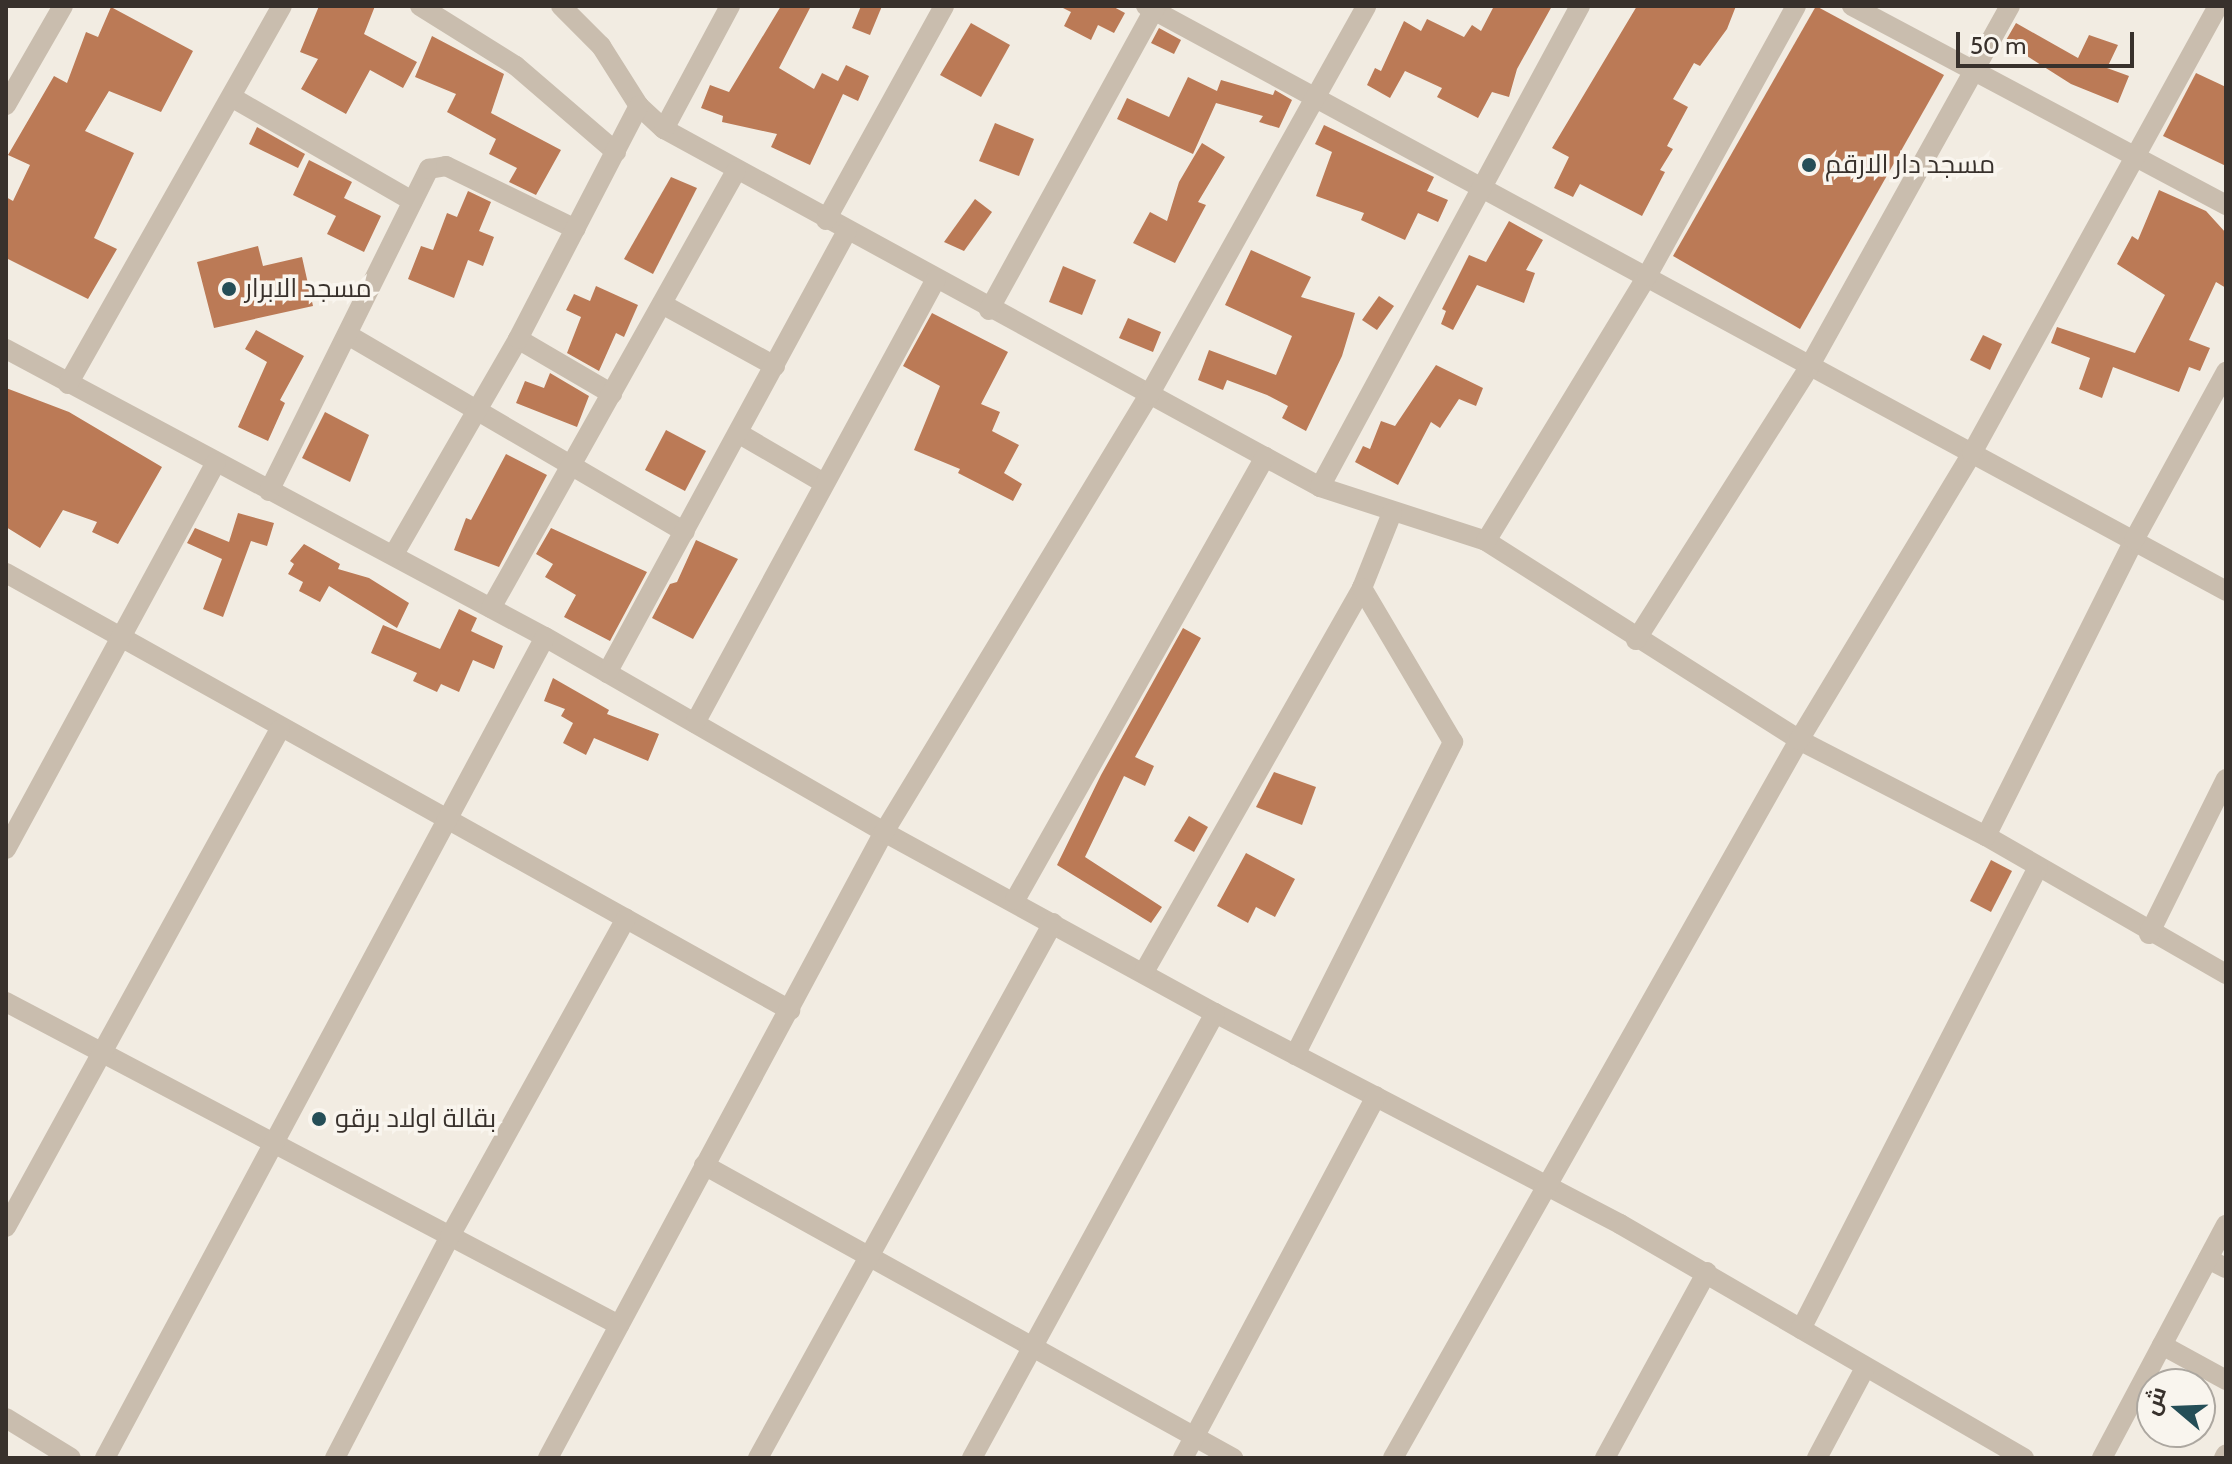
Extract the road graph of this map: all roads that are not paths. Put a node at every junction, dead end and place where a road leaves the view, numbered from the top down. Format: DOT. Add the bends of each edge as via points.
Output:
graph roads {
  1 [pos="63,6"];
  2 [pos="420,6"];
  3 [pos="561,6"];
  4 [pos="730,6"];
  5 [pos="944,6"];
  6 [pos="1366,6"];
  7 [pos="1580,6"];
  8 [pos="1796,6"];
  9 [pos="1852,6"];
  10 [pos="2010,6"];
  11 [pos="2218,6"];
  12 [pos="1152,7"];
  13 [pos="273,9"];
  14 [pos="1973,72"];
  15 [pos="1315,96"];
  16 [pos="233,98"];
  17 [pos="6,105"];
  18 [pos="639,106"];
  19 [pos="664,129"];
  20 [pos="616,152"];
  21 [pos="2132,156"];
  22 [pos="736,171"];
  23 [pos="1481,186"];
  24 [pos="412,201"];
  25 [pos="2226,205"];
  26 [pos="826,220"];
  27 [pos="576,229"];
  28 [pos="847,231"];
  29 [pos="1647,276"];
  30 [pos="936,279"];
  31 [pos="662,304"];
  32 [pos="989,310"];
  33 [pos="348,335"];
  34 [pos="518,339"];
  35 [pos="6,349"];
  36 [pos="775,366"];
  37 [pos="1809,367"];
  38 [pos="2226,372"];
  39 [pos="68,384"];
  40 [pos="612,394"];
  41 [pos="1149,395"];
  42 [pos="477,411"];
  43 [pos="738,433"];
  44 [pos="1972,453"];
  45 [pos="1265,457"];
  46 [pos="216,463"];
  47 [pos="572,465"];
  48 [pos="824,483"];
  49 [pos="1320,487"];
  50 [pos="269,491"];
  51 [pos="1392,513"];
  52 [pos="685,532"];
  53 [pos="2134,540"];
  54 [pos="1486,541"];
  55 [pos="394,554"];
  56 [pos="6,573"];
  57 [pos="1362,588"];
  58 [pos="2226,591"];
  59 [pos="491,608"];
  60 [pos="123,637"];
  61 [pos="545,637"];
  62 [pos="1636,640"];
  63 [pos="607,673"];
  64 [pos="695,723"];
  65 [pos="280,729"];
  66 [pos="1799,740"];
  67 [pos="2226,779"];
  68 [pos="450,823"];
  69 [pos="884,832"];
  70 [pos="1986,836"];
  71 [pos="6,849"];
  72 [pos="2038,867"];
  73 [pos="1015,900"];
  74 [pos="626,918"];
  75 [pos="1053,923"];
  76 [pos="2149,934"];
  77 [pos="1144,972"];
  78 [pos="2226,974"];
  79 [pos="6,1002"];
  80 [pos="790,1010"];
  81 [pos="1215,1013"];
  82 [pos="101,1049"];
  83 [pos="1295,1055"];
  84 [pos="1376,1096"];
  85 [pos="273,1140"];
  86 [pos="704,1165"];
  87 [pos="1549,1189"];
  88 [pos="2226,1225"];
  89 [pos="6,1227"];
  90 [pos="450,1236"];
  91 [pos="865,1258"];
  92 [pos="2217,1263"];
  93 [pos="1707,1272"];
  94 [pos="619,1325"];
  95 [pos="1801,1329"];
  96 [pos="2162,1345"];
  97 [pos="1032,1350"];
  98 [pos="1865,1368"];
  99 [pos="2226,1380"];
  100 [pos="6,1418"];
  101 [pos="1194,1437"];
  102 [pos="71,1458"];
  103 [pos="105,1458"];
  104 [pos="335,1458"];
  105 [pos="548,1458"];
  106 [pos="758,1458"];
  107 [pos="972,1458"];
  108 [pos="1183,1458"];
  109 [pos="1233,1458"];
  110 [pos="1393,1458"];
  111 [pos="1605,1458"];
  112 [pos="1817,1458"];
  113 [pos="2022,1458"];
  114 [pos="2102,1458"];
  1 -- 17 [label="street"];
  2 -- 20 [label="street" via="491,47"];
  3 -- 18 [label="street" via="622,72"];
  4 -- 19 [label="street"];
  5 -- 26 [label="street"];
  6 -- 15 [label="street"];
  7 -- 23 [label="street"];
  8 -- 29 [label="street"];
  9 -- 14 [label="street"];
  10 -- 14 [label="street"];
  11 -- 21 [label="street"];
  12 -- 15 [label="street"];
  12 -- 32 [label="street"];
  13 -- 16 [label="street"];
  14 -- 21 [label="street"];
  14 -- 37 [label="street"];
  15 -- 23 [label="street"];
  15 -- 41 [label="street"];
  16 -- 24 [label="street"];
  16 -- 39 [label="street"];
  18 -- 19 [label="street"];
  18 -- 20 [label="street"];
  19 -- 22 [label="street"];
  20 -- 27 [label="street"];
  21 -- 25 [label="street"];
  21 -- 44 [label="street"];
  22 -- 26 [label="street"];
  22 -- 31 [label="street"];
  23 -- 29 [label="street"];
  23 -- 49 [label="street"];
  24 -- 27 [label="street" via="437,164"];
  24 -- 33 [label="street"];
  26 -- 28 [label="street"];
  27 -- 34 [label="street"];
  28 -- 30 [label="street"];
  28 -- 36 [label="street"];
  29 -- 37 [label="street"];
  29 -- 54 [label="street"];
  30 -- 32 [label="street"];
  30 -- 48 [label="street"];
  31 -- 36 [label="street"];
  31 -- 40 [label="street"];
  32 -- 41 [label="street"];
  33 -- 42 [label="street"];
  33 -- 50 [label="street"];
  34 -- 40 [label="street"];
  34 -- 42 [label="street"];
  35 -- 39 [label="street"];
  36 -- 43 [label="street"];
  37 -- 44 [label="street"];
  37 -- 62 [label="street"];
  38 -- 53 [label="street"];
  39 -- 46 [label="street"];
  40 -- 47 [label="street"];
  41 -- 45 [label="street"];
  41 -- 69 [label="street"];
  42 -- 47 [label="street"];
  42 -- 55 [label="street"];
  43 -- 48 [label="street"];
  43 -- 52 [label="street"];
  44 -- 53 [label="street"];
  44 -- 66 [label="street"];
  45 -- 49 [label="street"];
  45 -- 73 [label="street"];
  46 -- 50 [label="street"];
  46 -- 60 [label="street"];
  47 -- 52 [label="street"];
  47 -- 59 [label="street"];
  48 -- 64 [label="street"];
  49 -- 51 [label="street"];
  50 -- 55 [label="street"];
  51 -- 54 [label="street"];
  51 -- 57 [label="street"];
  52 -- 63 [label="street"];
  53 -- 58 [label="street"];
  53 -- 70 [label="street"];
  54 -- 62 [label="street"];
  55 -- 59 [label="street"];
  56 -- 60 [label="street"];
  57 -- 77 [label="street"];
  57 -- 83 [label="street" via="1453,742 1446,765"];
  59 -- 61 [label="street"];
  60 -- 65 [label="street"];
  60 -- 71 [label="street"];
  61 -- 63 [label="street"];
  61 -- 68 [label="street"];
  62 -- 66 [label="street"];
  63 -- 64 [label="street"];
  64 -- 69 [label="street"];
  65 -- 68 [label="street"];
  65 -- 82 [label="street"];
  66 -- 70 [label="street"];
  66 -- 87 [label="street"];
  67 -- 76 [label="street"];
  68 -- 74 [label="street"];
  68 -- 85 [label="street"];
  69 -- 73 [label="street"];
  69 -- 80 [label="street"];
  70 -- 72 [label="street"];
  72 -- 76 [label="street"];
  72 -- 95 [label="street"];
  73 -- 75 [label="street"];
  74 -- 80 [label="street"];
  74 -- 90 [label="street"];
  75 -- 77 [label="street"];
  75 -- 91 [label="street"];
  76 -- 78 [label="street"];
  77 -- 81 [label="street"];
  79 -- 82 [label="street"];
  80 -- 86 [label="street"];
  81 -- 83 [label="street"];
  81 -- 97 [label="street"];
  82 -- 85 [label="street"];
  82 -- 89 [label="street"];
  83 -- 84 [label="street"];
  84 -- 87 [label="street"];
  84 -- 101 [label="street"];
  85 -- 90 [label="street"];
  85 -- 103 [label="street"];
  86 -- 91 [label="street"];
  86 -- 94 [label="street"];
  87 -- 93 [label="street"];
  87 -- 110 [label="street"];
  88 -- 92 [label="street"];
  90 -- 94 [label="street"];
  90 -- 104 [label="street"];
  91 -- 97 [label="street"];
  91 -- 106 [label="street"];
  92 -- 96 [label="street"];
  93 -- 95 [label="street"];
  93 -- 111 [label="street"];
  94 -- 105 [label="street"];
  95 -- 98 [label="street"];
  96 -- 99 [label="street"];
  96 -- 114 [label="street"];
  97 -- 101 [label="street"];
  97 -- 107 [label="street"];
  98 -- 112 [label="street"];
  98 -- 113 [label="street"];
  100 -- 102 [label="street"];
  101 -- 108 [label="street"];
  101 -- 109 [label="street"];
}
